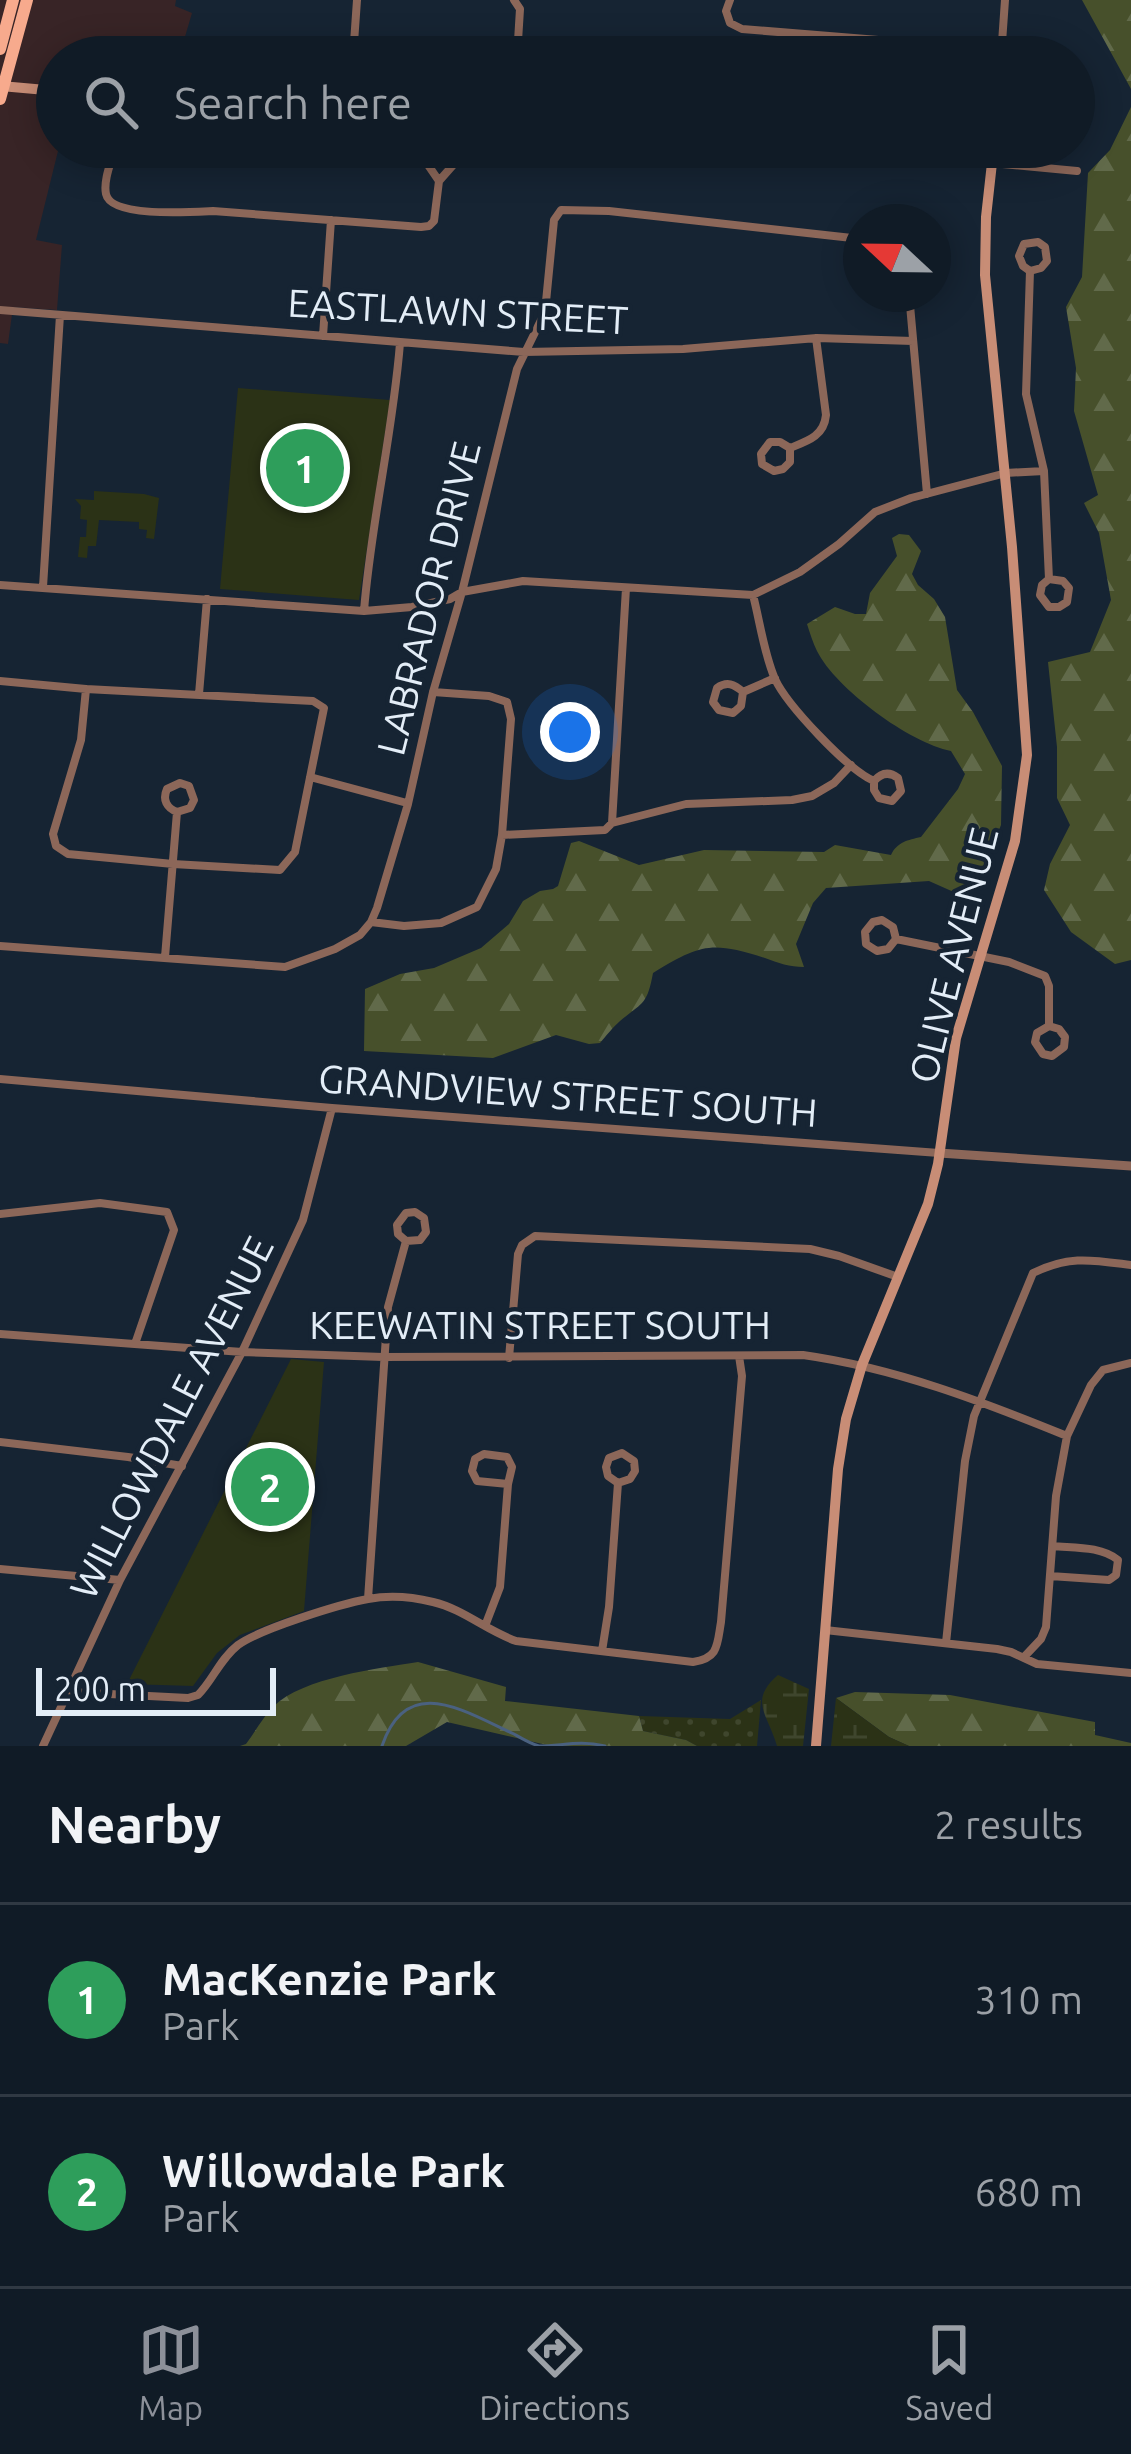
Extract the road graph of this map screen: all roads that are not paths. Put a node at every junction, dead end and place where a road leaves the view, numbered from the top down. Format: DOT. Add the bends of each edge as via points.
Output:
graph roads {
  1 [pos="14,0"];
  2 [pos="27,0"];
  3 [pos="357,0"];
  4 [pos="514,0"];
  5 [pos="730,0"];
  6 [pos="1005,0"];
  7 [pos="354,36"];
  8 [pos="518,36"];
  9 [pos="815,36"];
  10 [pos="1002,36"];
  11 [pos="0,49"];
  12 [pos="1,90"];
  13 [pos="36,91"];
  14 [pos="111,168"];
  15 [pos="429,168"];
  16 [pos="450,168"];
  17 [pos="991,168"];
  18 [pos="1045,168"];
  19 [pos="1077,171"];
  20 [pos="439,181"];
  21 [pos="332,220"];
  22 [pos="843,237"];
  23 [pos="1030,271"];
  24 [pos="0,310"];
  25 [pos="911,312"];
  26 [pos="60,315"];
  27 [pos="322,336"];
  28 [pos="816,338"];
  29 [pos="913,341"];
  30 [pos="400,343"];
  31 [pos="524,352"];
  32 [pos="790,448"];
  33 [pos="1044,472"];
  34 [pos="1006,473"];
  35 [pos="927,494"];
  36 [pos="1049,579"];
  37 [pos="0,585"];
  38 [pos="43,587"];
  39 [pos="626,588"];
  40 [pos="463,592"];
  41 [pos="753,595"];
  42 [pos="206,599"];
  43 [pos="364,611"];
  44 [pos="775,679"];
  45 [pos="0,681"];
  46 [pos="86,689"];
  47 [pos="433,692"];
  48 [pos="743,692"];
  49 [pos="199,694"];
  50 [pos="851,766"];
  51 [pos="310,777"];
  52 [pos="874,782"];
  53 [pos="408,804"];
  54 [pos="177,812"];
  55 [pos="612,823"];
  56 [pos="502,835"];
  57 [pos="173,865"];
  58 [pos="371,922"];
  59 [pos="896,939"];
  60 [pos="0,946"];
  61 [pos="165,957"];
  62 [pos="980,957"];
  63 [pos="1049,1026"];
  64 [pos="0,1079"];
  65 [pos="332,1108"];
  66 [pos="939,1153"];
  67 [pos="1131,1166"];
  68 [pos="0,1214"];
  69 [pos="406,1241"];
  70 [pos="1131,1265"];
  71 [pos="898,1277"];
  72 [pos="0,1334"];
  73 [pos="135,1344"];
  74 [pos="242,1352"];
  75 [pos="739,1356"];
  76 [pos="383,1357"];
  77 [pos="509,1358"];
  78 [pos="1131,1363"];
  79 [pos="862,1365"];
  80 [pos="980,1401"];
  81 [pos="1067,1436"];
  82 [pos="0,1442"];
  83 [pos="182,1466"];
  84 [pos="618,1483"];
  85 [pos="508,1484"];
  86 [pos="1052,1546"];
  87 [pos="0,1569"];
  88 [pos="1050,1576"];
  89 [pos="120,1580"];
  90 [pos="368,1599"];
  91 [pos="485,1626"];
  92 [pos="825,1630"];
  93 [pos="946,1642"];
  94 [pos="602,1651"];
  95 [pos="1024,1657"];
  96 [pos="1131,1672"];
  97 [pos="70,1691"];
  98 [pos="43,1746"];
  99 [pos="816,1746"];
  1 -- 11 [label="main road"];
  2 -- 12 [label="main road"];
  3 -- 7 [label="street"];
  4 -- 8 [label="street"];
  5 -- 9 [label="street" via="730,23 742,29"];
  6 -- 10 [label="street"];
  12 -- 13 [label="main road"];
  14 -- 21 [label="street" via="111,204 131,210"];
  15 -- 20 [label="street"];
  16 -- 20 [label="street"];
  17 -- 34 [label="main road, OLIVE AVENUE" via="985,275"];
  18 -- 19 [label="street"];
  20 -- 21 [label="street" via="429,226"];
  21 -- 27 [label="street"];
  22 -- 31 [label="street, LABRADOR DRIVE" via="561,210 545,312"];
  23 -- 33 [label="street" via="1026,394"];
  24 -- 26 [label="street, EASTLAWN STREET"];
  25 -- 29 [label="street"];
  26 -- 27 [label="street, EASTLAWN STREET"];
  26 -- 38 [label="street"];
  27 -- 30 [label="street, EASTLAWN STREET"];
  28 -- 29 [label="street, EASTLAWN STREET"];
  28 -- 31 [label="street, EASTLAWN STREET"];
  28 -- 32 [label="street" via="825,427"];
  29 -- 35 [label="street"];
  30 -- 31 [label="street, EASTLAWN STREET"];
  30 -- 43 [label="street"];
  31 -- 40 [label="street, LABRADOR DRIVE"];
  32 -- 32 [label="street" via="783,469 762,464 770,442"];
  33 -- 34 [label="street"];
  33 -- 36 [label="street"];
  34 -- 35 [label="street"];
  34 -- 62 [label="main road, OLIVE AVENUE" via="1027,755 1016,841"];
  35 -- 41 [label="street" via="875,512 800,572"];
  37 -- 38 [label="street"];
  38 -- 42 [label="street"];
  39 -- 40 [label="street" via="523,581"];
  39 -- 41 [label="street"];
  39 -- 55 [label="street"];
  40 -- 43 [label="street" via="412,608"];
  40 -- 47 [label="street, LABRADOR DRIVE"];
  41 -- 44 [label="street"];
  42 -- 43 [label="street"];
  42 -- 49 [label="street"];
  44 -- 48 [label="street"];
  44 -- 50 [label="street"];
  45 -- 46 [label="street"];
  46 -- 49 [label="street"];
  46 -- 57 [label="street" via="56,846"];
  47 -- 53 [label="street, LABRADOR DRIVE"];
  47 -- 56 [label="street" via="507,702"];
  48 -- 48 [label="street" via="725,683 713,702 733,712"];
  49 -- 51 [label="street" via="324,708"];
  50 -- 52 [label="street"];
  50 -- 55 [label="street" via="812,796 686,804"];
  51 -- 53 [label="street"];
  51 -- 57 [label="street" via="295,852 280,869"];
  53 -- 58 [label="street, LABRADOR DRIVE"];
  54 -- 57 [label="street"];
  55 -- 56 [label="street" via="605,830"];
  56 -- 58 [label="street" via="477,907 440,923"];
  57 -- 61 [label="street"];
  58 -- 61 [label="street" via="335,949 284,967"];
  59 -- 59 [label="street" via="878,951 865,932 882,920"];
  59 -- 62 [label="street"];
  60 -- 61 [label="street"];
  62 -- 63 [label="street" via="1045,976"];
  62 -- 66 [label="main road, OLIVE AVENUE" via="956,1038"];
  63 -- 63 [label="street" via="1035,1042 1052,1056 1065,1037"];
  64 -- 65 [label="street, GRANDVIEW STREET SOUTH"];
  65 -- 66 [label="street, GRANDVIEW STREET SOUTH"];
  65 -- 74 [label="street, WILLOWDALE AVENUE" via="303,1220"];
  66 -- 67 [label="street, GRANDVIEW STREET SOUTH"];
  66 -- 71 [label="main road, OLIVE AVENUE"];
  68 -- 73 [label="street" via="100,1203 167,1212 174,1230"];
  69 -- 69 [label="street" via="397,1225 416,1212 426,1232"];
  69 -- 76 [label="street"];
  70 -- 80 [label="street" via="1083,1258 1033,1273"];
  71 -- 77 [label="street" via="810,1249 535,1236 518,1254"];
  71 -- 79 [label="main road, OLIVE AVENUE"];
  72 -- 73 [label="street, KEEWATIN STREET SOUTH"];
  73 -- 74 [label="street, KEEWATIN STREET SOUTH"];
  74 -- 76 [label="street, KEEWATIN STREET SOUTH"];
  74 -- 83 [label="street, WILLOWDALE AVENUE"];
  75 -- 77 [label="street, KEEWATIN STREET SOUTH"];
  75 -- 79 [label="street, KEEWATIN STREET SOUTH"];
  75 -- 94 [label="street" via="716,1649 692,1661"];
  76 -- 77 [label="street, KEEWATIN STREET SOUTH"];
  76 -- 90 [label="street"];
  78 -- 81 [label="street" via="1103,1370"];
  79 -- 80 [label="street, KEEWATIN STREET SOUTH"];
  79 -- 92 [label="main road, OLIVE AVENUE" via="840,1454"];
  80 -- 81 [label="street, KEEWATIN STREET SOUTH"];
  80 -- 93 [label="street" via="964,1461"];
  81 -- 86 [label="street"];
  82 -- 83 [label="street"];
  83 -- 89 [label="street, WILLOWDALE AVENUE"];
  84 -- 94 [label="street"];
  85 -- 85 [label="street" via="507,1457 475,1459 477,1481"];
  85 -- 91 [label="street" via="500,1587"];
  86 -- 88 [label="street"];
  86 -- 88 [label="street" via="1118,1560 1109,1580"];
  87 -- 89 [label="street"];
  88 -- 95 [label="street" via="1046,1627"];
  89 -- 97 [label="street, WILLOWDALE AVENUE"];
  90 -- 91 [label="street" via="431,1601"];
  90 -- 97 [label="street" via="242,1642 198,1695"];
  91 -- 94 [label="street" via="516,1641"];
  92 -- 93 [label="street"];
  92 -- 99 [label="main road, OLIVE AVENUE"];
  93 -- 95 [label="street"];
  95 -- 96 [label="street"];
  97 -- 98 [label="street, WILLOWDALE AVENUE"];
}
